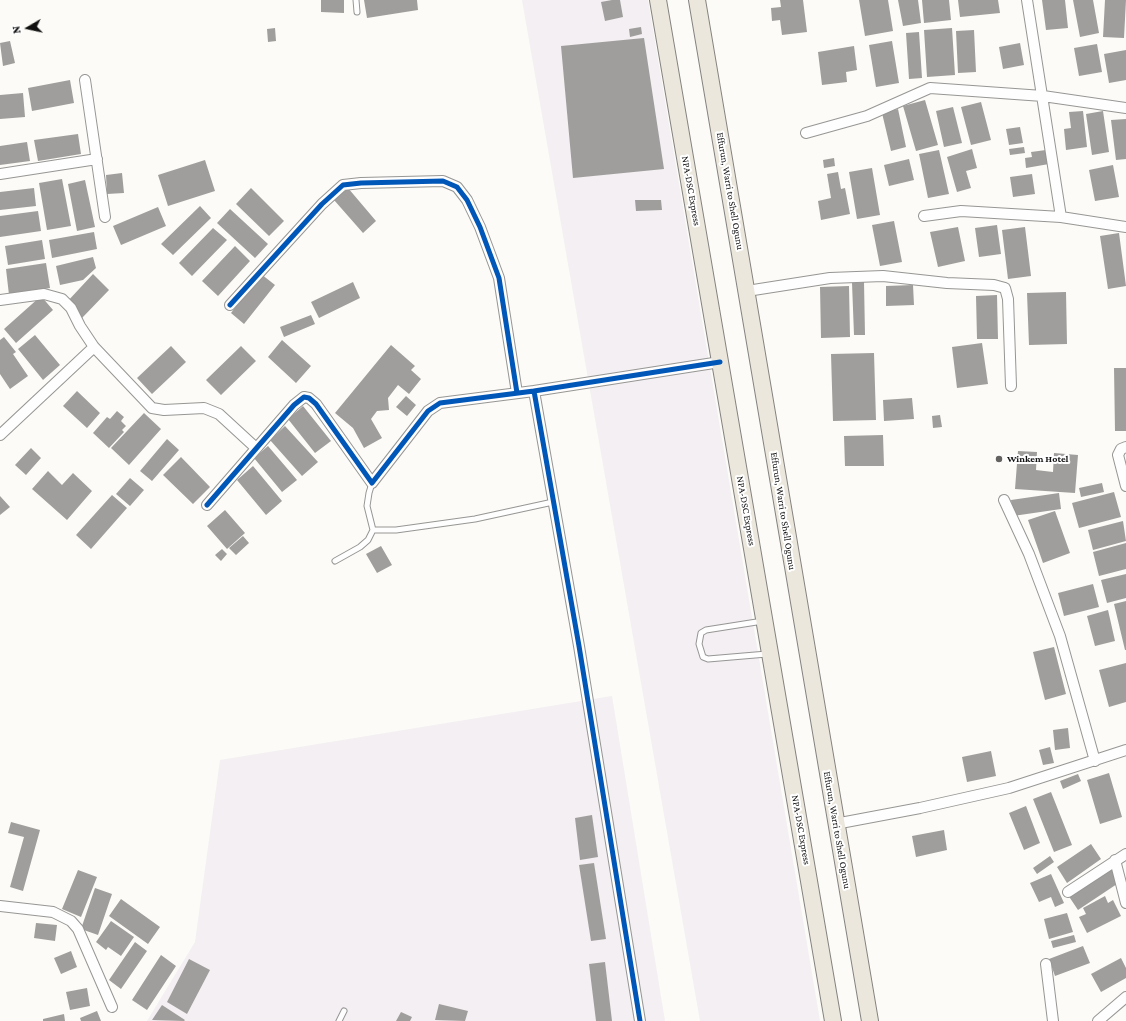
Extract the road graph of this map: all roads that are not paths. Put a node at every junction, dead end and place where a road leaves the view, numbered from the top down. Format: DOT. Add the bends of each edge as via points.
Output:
graph roads {
  1 [pos="356,0"];
  2 [pos="658,0"];
  3 [pos="697,0"];
  4 [pos="1027,0"];
  5 [pos="357,12"];
  6 [pos="85,80"];
  7 [pos="1043,96"];
  8 [pos="1126,108"];
  9 [pos="806,133"];
  10 [pos="97,159"];
  11 [pos="0,174"];
  12 [pos="924,216"];
  13 [pos="105,217"];
  14 [pos="1061,217"];
  15 [pos="1126,227"];
  16 [pos="747,291"];
  17 [pos="0,300"];
  18 [pos="230,305"];
  19 [pos="94,347"];
  20 [pos="720,362"];
  21 [pos="1011,386"];
  22 [pos="534,391"];
  23 [pos="517,393"];
  24 [pos="0,435"];
  25 [pos="1126,447"];
  26 [pos="256,448"];
  27 [pos="372,483"];
  28 [pos="1126,486"];
  29 [pos="1004,500"];
  30 [pos="553,502"];
  31 [pos="207,505"];
  32 [pos="373,530"];
  33 [pos="334,561"];
  34 [pos="765,621"];
  35 [pos="770,653"];
  36 [pos="1126,750"];
  37 [pos="1095,761"];
  38 [pos="835,824"];
  39 [pos="1126,854"];
  40 [pos="1116,860"];
  41 [pos="1068,892"];
  42 [pos="1126,902"];
  43 [pos="0,906"];
  44 [pos="1046,964"];
  45 [pos="1126,997"];
  46 [pos="112,1007"];
  47 [pos="344,1011"];
  48 [pos="339,1021"];
  49 [pos="640,1021"];
  50 [pos="834,1021"];
  51 [pos="870,1021"];
  52 [pos="1053,1021"];
  53 [pos="1098,1021"];
  1 -- 5 [label="lane"];
  2 -- 20 [label="main road, NPA-DSC Express"];
  3 -- 16 [label="main road, Effurun, Warri to Shell Ogunu"];
  4 -- 7 [label="street"];
  6 -- 10 [label="street"];
  7 -- 8 [label="street"];
  7 -- 9 [label="street" via="930,88 867,116"];
  7 -- 14 [label="street"];
  10 -- 11 [label="street"];
  10 -- 13 [label="street"];
  12 -- 14 [label="street" via="961,211"];
  14 -- 15 [label="street"];
  16 -- 21 [label="street" via="830,278 883,276 1005,288 1008,299"];
  16 -- 38 [label="main road, Effurun, Warri to Shell Ogunu"];
  17 -- 19 [label="street" via="44,294 62,299 71,308"];
  18 -- 23 [label="street" via="322,204 343,185 443,181 457,187 467,200 499,278"];
  19 -- 24 [label="street"];
  19 -- 26 [label="street" via="152,408 204,408 219,414"];
  20 -- 22 [label="street"];
  20 -- 34 [label="main road, NPA-DSC Express"];
  22 -- 23 [label="street"];
  22 -- 30 [label="street"];
  23 -- 27 [label="street" via="440,403 428,411"];
  25 -- 28 [label="street" via="1121,449 1118,456"];
  26 -- 27 [label="street" via="294,405 304,397 309,398 316,404"];
  26 -- 31 [label="street"];
  27 -- 32 [label="lane" via="368,506"];
  29 -- 37 [label="street" via="1029,554 1060,636"];
  30 -- 32 [label="lane" via="475,519 396,530"];
  30 -- 49 [label="street"];
  32 -- 33 [label="lane" via="368,540 360,547"];
  34 -- 35 [label="main road, NPA-DSC Express"];
  34 -- 35 [label="lane" via="706,630 701,633 699,644 703,656 708,659"];
  35 -- 50 [label="main road, NPA-DSC Express"];
  36 -- 37 [label="street"];
  37 -- 38 [label="street" via="1009,788"];
  38 -- 51 [label="main road, Effurun, Warri to Shell Ogunu"];
  39 -- 40 [label="street"];
  40 -- 41 [label="street"];
  40 -- 42 [label="street"];
  43 -- 46 [label="street" via="53,912 70,921 78,929"];
  44 -- 52 [label="street"];
  45 -- 53 [label="street"];
  47 -- 48 [label="lane"];
}
